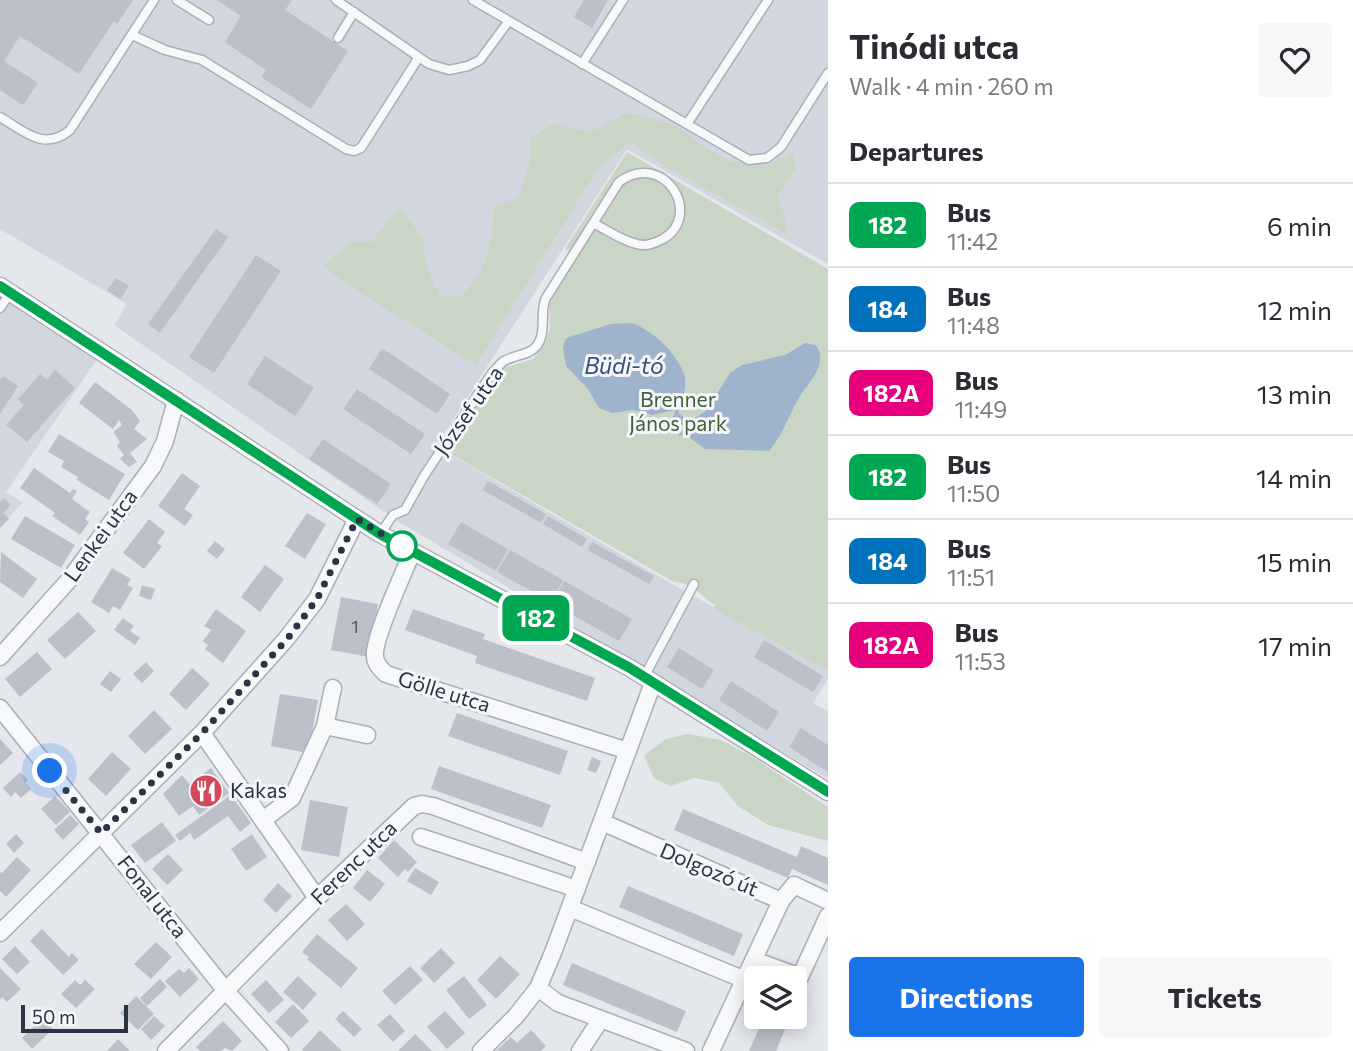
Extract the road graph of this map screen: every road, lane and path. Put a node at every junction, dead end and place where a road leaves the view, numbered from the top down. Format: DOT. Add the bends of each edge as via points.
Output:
graph roads {
  1 [pos="154,0"];
  2 [pos="177,0"];
  3 [pos="336,0"];
  4 [pos="473,0"];
  5 [pos="623,0"];
  6 [pos="768,0"];
  7 [pos="354,12"];
  8 [pos="209,20"];
  9 [pos="508,22"];
  10 [pos="132,35"];
  11 [pos="338,38"];
  12 [pos="419,57"];
  13 [pos="582,64"];
  14 [pos="828,73"];
  15 [pos="0,117"];
  16 [pos="687,124"];
  17 [pos="593,223"];
  18 [pos="5,289"];
  19 [pos="0,308"];
  20 [pos="176,400"];
  21 [pos="357,519"];
  22 [pos="380,534"];
  23 [pos="412,552"];
  24 [pos="694,584"];
  25 [pos="0,657"];
  26 [pos="649,680"];
  27 [pos="333,688"];
  28 [pos="0,708"];
  29 [pos="325,726"];
  30 [pos="202,733"];
  31 [pos="368,735"];
  32 [pos="628,751"];
  33 [pos="828,792"];
  34 [pos="263,820"];
  35 [pos="602,822"];
  36 [pos="101,833"];
  37 [pos="421,836"];
  38 [pos="587,862"];
  39 [pos="578,889"];
  40 [pos="317,898"];
  41 [pos="781,901"];
  42 [pos="828,901"];
  43 [pos="570,908"];
  44 [pos="828,916"];
  45 [pos="0,933"];
  46 [pos="754,960"];
  47 [pos="751,966"];
  48 [pos="744,980"];
  49 [pos="744,982"];
  50 [pos="538,988"];
  51 [pos="226,991"];
  52 [pos="601,1019"];
  53 [pos="166,1051"];
  54 [pos="280,1051"];
  55 [pos="481,1051"];
  56 [pos="580,1051"];
  57 [pos="686,1051"];
  58 [pos="711,1051"];
  1 -- 10 [label="lane"];
  2 -- 8 [label="lane"];
  3 -- 7 [label="lane"];
  4 -- 9 [label="lane"];
  5 -- 13 [label="lane"];
  6 -- 16 [label="lane"];
  7 -- 11 [label="lane"];
  7 -- 12 [label="lane"];
  9 -- 12 [label="lane" via="488,52 468,66 438,68"];
  9 -- 13 [label="lane"];
  10 -- 12 [label="lane" via="202,60 355,151"];
  10 -- 15 [label="lane" via="62,136 54,140 32,136"];
  13 -- 16 [label="lane"];
  14 -- 16 [label="lane" via="781,147 767,158 749,160"];
  17 -- 17 [label="lane, József utca" via="619,181 633,174 657,175 670,184 678,198 677,223 653,244 637,244"];
  17 -- 22 [label="lane, József utca" via="544,303 539,344 492,373 405,510 393,515"];
  18 -- 19 [label="lane"];
  18 -- 20 [label="street"];
  20 -- 21 [label="street"];
  20 -- 25 [label="street, Lenkei utca" via="153,466 69,580"];
  21 -- 22 [label="street"];
  21 -- 30 [label="street" via="317,599"];
  22 -- 23 [label="street"];
  23 -- 26 [label="street"];
  23 -- 32 [label="street, Gölle utca" via="377,639 375,656 386,674"];
  24 -- 26 [label="lane"];
  26 -- 32 [label="street"];
  26 -- 33 [label="street"];
  27 -- 29 [label="street"];
  28 -- 36 [label="street, Fonal utca"];
  29 -- 31 [label="street"];
  29 -- 34 [label="street" via="292,798"];
  30 -- 34 [label="street"];
  30 -- 36 [label="street"];
  32 -- 35 [label="street"];
  34 -- 40 [label="street"];
  35 -- 38 [label="street"];
  35 -- 41 [label="street, Dolgozó út"];
  36 -- 45 [label="street"];
  36 -- 51 [label="street, Fonal utca"];
  37 -- 39 [label="street"];
  38 -- 39 [label="street"];
  38 -- 40 [label="street, Ferenc utca" via="433,806 418,805"];
  39 -- 43 [label="street"];
  40 -- 51 [label="street, Ferenc utca"];
  41 -- 42 [label="street" via="794,885"];
  41 -- 46 [label="street, Dolgozó út"];
  43 -- 48 [label="street"];
  43 -- 50 [label="street"];
  44 -- 46 [label="street" via="800,977"];
  46 -- 47 [label="street, Dolgozó út"];
  49 -- 58 [label="street, Dolgozó út"];
  50 -- 52 [label="street" via="558,1003"];
  50 -- 55 [label="street"];
  51 -- 53 [label="street, Ferenc utca"];
  51 -- 54 [label="street, Fonal utca"];
  52 -- 56 [label="street"];
  52 -- 57 [label="street"];
}
